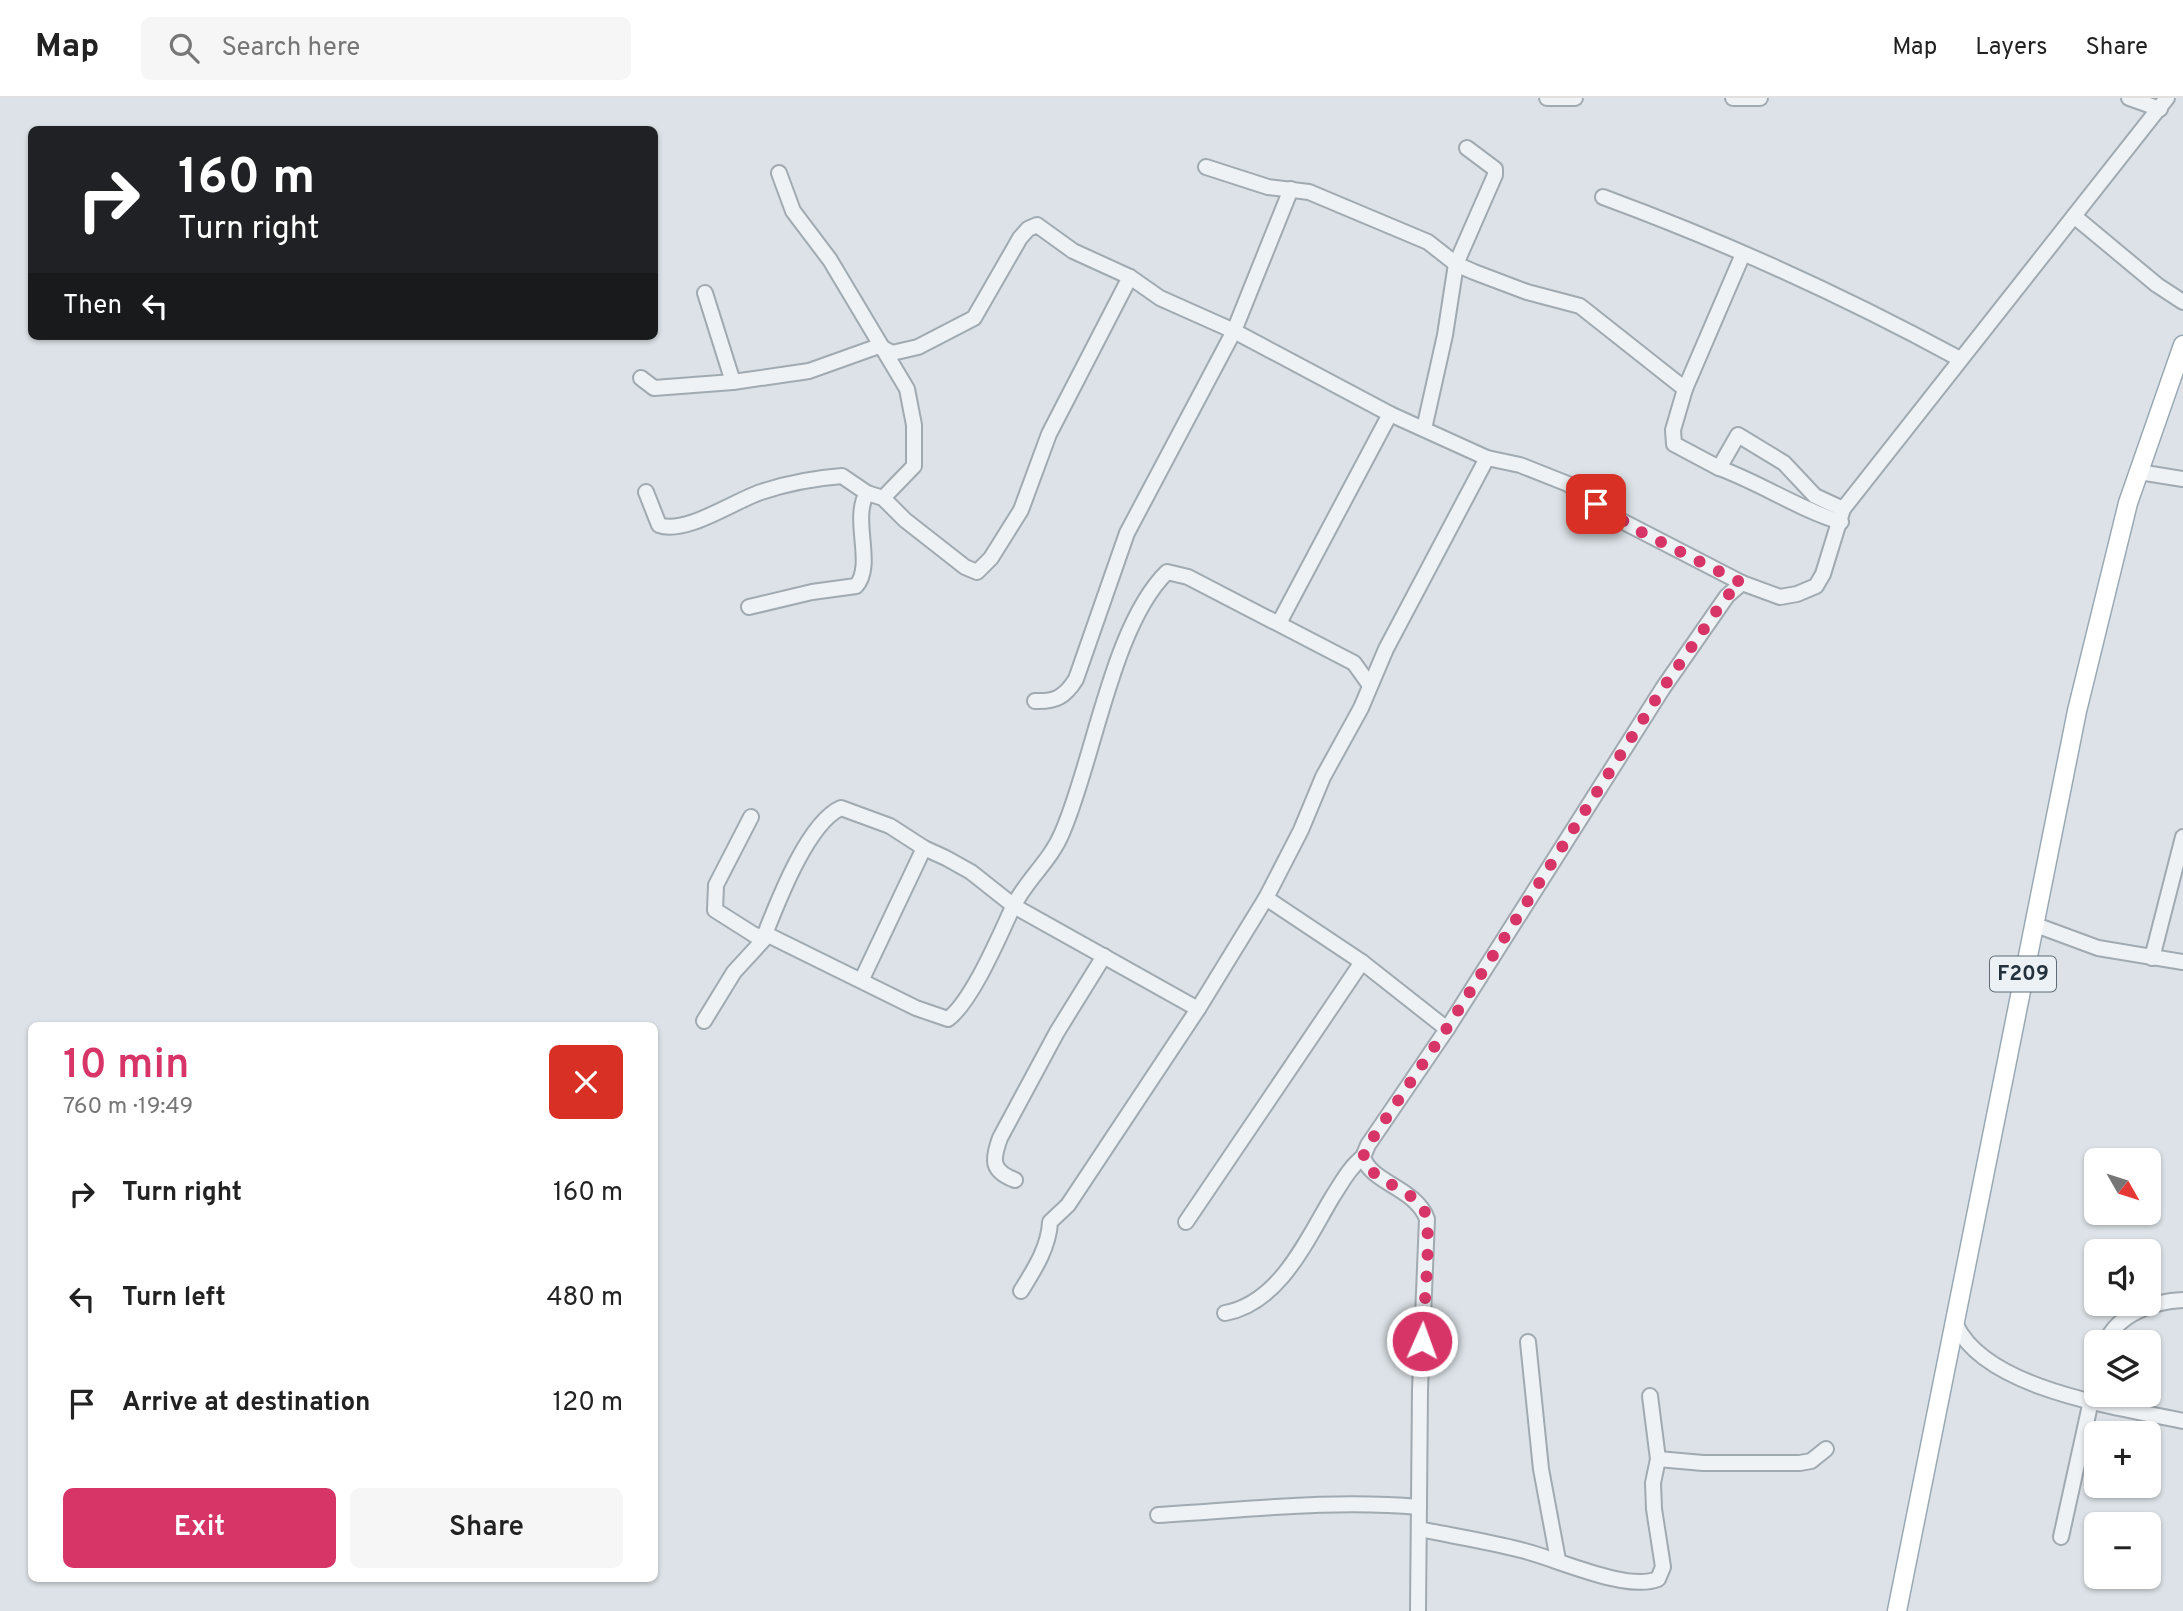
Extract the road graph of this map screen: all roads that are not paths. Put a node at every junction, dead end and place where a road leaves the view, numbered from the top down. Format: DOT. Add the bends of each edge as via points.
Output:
graph roads {
  1 [pos="1547,98"];
  2 [pos="1575,98"];
  3 [pos="1733,98"];
  4 [pos="1760,98"];
  5 [pos="2129,98"];
  6 [pos="2163,104"];
  7 [pos="1467,148"];
  8 [pos="1206,167"];
  9 [pos="779,173"];
  10 [pos="1291,189"];
  11 [pos="1603,197"];
  12 [pos="2074,216"];
  13 [pos="1743,254"];
  14 [pos="1456,264"];
  15 [pos="1130,277"];
  16 [pos="705,293"];
  17 [pos="2183,302"];
  18 [pos="1234,331"];
  19 [pos="2183,345"];
  20 [pos="879,346"];
  21 [pos="1958,358"];
  22 [pos="642,378"];
  23 [pos="733,382"];
  24 [pos="1685,389"];
  25 [pos="1390,414"];
  26 [pos="1424,429"];
  27 [pos="1487,458"];
  28 [pos="1718,468"];
  29 [pos="2138,472"];
  30 [pos="2183,479"];
  31 [pos="646,492"];
  32 [pos="867,493"];
  33 [pos="883,498"];
  34 [pos="1842,515"];
  35 [pos="1742,583"];
  36 [pos="749,607"];
  37 [pos="1279,623"];
  38 [pos="1369,684"];
  39 [pos="1035,701"];
  40 [pos="751,817"];
  41 [pos="2183,836"];
  42 [pos="924,848"];
  43 [pos="1266,898"];
  44 [pos="1014,905"];
  45 [pos="2033,924"];
  46 [pos="768,935"];
  47 [pos="1104,956"];
  48 [pos="2152,958"];
  49 [pos="1362,962"];
  50 [pos="2183,962"];
  51 [pos="862,979"];
  52 [pos="1198,1009"];
  53 [pos="704,1021"];
  54 [pos="1447,1028"];
  55 [pos="1363,1157"];
  56 [pos="1015,1180"];
  57 [pos="1186,1222"];
  58 [pos="1021,1291"];
  59 [pos="2183,1300"];
  60 [pos="1225,1312"];
  61 [pos="1956,1325"];
  62 [pos="2112,1330"];
  63 [pos="1528,1342"];
  64 [pos="1650,1396"];
  65 [pos="2084,1400"];
  66 [pos="2090,1407"];
  67 [pos="2115,1407"];
  68 [pos="2183,1421"];
  69 [pos="1826,1449"];
  70 [pos="1658,1459"];
  71 [pos="1419,1507"];
  72 [pos="1158,1515"];
  73 [pos="1419,1529"];
  74 [pos="2061,1537"];
  75 [pos="1558,1560"];
  76 [pos="1418,1611"];
  77 [pos="1897,1611"];
  1 -- 2 [label="street"];
  3 -- 4 [label="street"];
  5 -- 6 [label="street"];
  6 -- 12 [label="street"];
  7 -- 14 [label="street" via="1491,164 1495,175"];
  8 -- 10 [label="street" via="1268,187"];
  9 -- 20 [label="street" via="793,211 830,260"];
  10 -- 14 [label="street" via="1309,192 1428,242"];
  10 -- 18 [label="street"];
  11 -- 13 [label="street"];
  12 -- 17 [label="street"];
  12 -- 21 [label="street"];
  13 -- 21 [label="street" via="1874,313"];
  13 -- 24 [label="street"];
  14 -- 24 [label="street" via="1527,292 1580,306"];
  14 -- 26 [label="street"];
  15 -- 18 [label="street" via="1160,299"];
  15 -- 20 [label="street" via="1073,251 1033,226 1020,238 974,318 898,352"];
  15 -- 33 [label="street" via="1049,434 1021,510 983,568 977,572 965,566"];
  16 -- 23 [label="street"];
  18 -- 25 [label="street"];
  18 -- 39 [label="street" via="1127,533 1076,679 1059,698"];
  19 -- 29 [label="main road, F209"];
  20 -- 23 [label="street" via="809,371"];
  20 -- 33 [label="street" via="907,389 916,456 909,472"];
  21 -- 34 [label="street"];
  22 -- 23 [label="street" via="654,387"];
  24 -- 28 [label="street" via="1673,430 1674,444"];
  25 -- 26 [label="street"];
  25 -- 37 [label="street"];
  26 -- 27 [label="street"];
  27 -- 35 [label="street" via="1568,484 1616,518"];
  27 -- 38 [label="street"];
  28 -- 34 [label="street" via="1815,513"];
  28 -- 34 [label="street" via="1738,435 1784,463 1815,496"];
  29 -- 30 [label="street"];
  29 -- 45 [label="main road, F209" via="2095,628"];
  31 -- 32 [label="street" via="659,525 669,529 764,491 828,477 842,476"];
  32 -- 33 [label="street"];
  32 -- 36 [label="street" via="860,515 863,555 856,586"];
  34 -- 35 [label="street" via="1820,581 1809,590 1780,597"];
  35 -- 54 [label="street" via="1727,596 1663,688"];
  37 -- 38 [label="street" via="1354,663"];
  37 -- 44 [label="street" via="1178,573 1167,572 1156,584 1115,666 1061,836"];
  38 -- 43 [label="street"];
  40 -- 46 [label="street" via="716,885 715,910 756,936"];
  41 -- 48 [label="street"];
  42 -- 44 [label="street" via="971,872"];
  42 -- 46 [label="street" via="890,826 856,813 841,808 831,813 793,871"];
  42 -- 51 [label="street"];
  43 -- 49 [label="street"];
  43 -- 52 [label="street"];
  44 -- 47 [label="street"];
  44 -- 51 [label="street" via="962,1004 948,1019 916,1008"];
  45 -- 48 [label="street" via="2098,948"];
  45 -- 61 [label="main road, F209"];
  46 -- 51 [label="street"];
  46 -- 53 [label="street" via="734,972"];
  47 -- 52 [label="street"];
  47 -- 56 [label="street" via="1000,1138 993,1165 1001,1175"];
  48 -- 50 [label="street"];
  49 -- 54 [label="street"];
  49 -- 57 [label="street"];
  52 -- 58 [label="street" via="1068,1205 1051,1222 1038,1264"];
  54 -- 55 [label="street"];
  55 -- 60 [label="street" via="1346,1175 1268,1293 1250,1306"];
  55 -- 71 [label="street" via="1370,1169 1414,1199 1427,1219"];
  59 -- 62 [label="street" via="2162,1302 2125,1317"];
  61 -- 65 [label="street" via="1964,1343 1993,1364"];
  61 -- 77 [label="main road, F209"];
  63 -- 75 [label="street" via="1541,1469"];
  64 -- 70 [label="street"];
  66 -- 74 [label="street"];
  67 -- 68 [label="street"];
  69 -- 70 [label="street" via="1800,1463 1703,1464"];
  70 -- 75 [label="street" via="1653,1483 1663,1567 1658,1579 1643,1582 1613,1577"];
  71 -- 72 [label="street" via="1346,1502"];
  71 -- 73 [label="street"];
  73 -- 75 [label="street"];
  73 -- 76 [label="street"];
}
